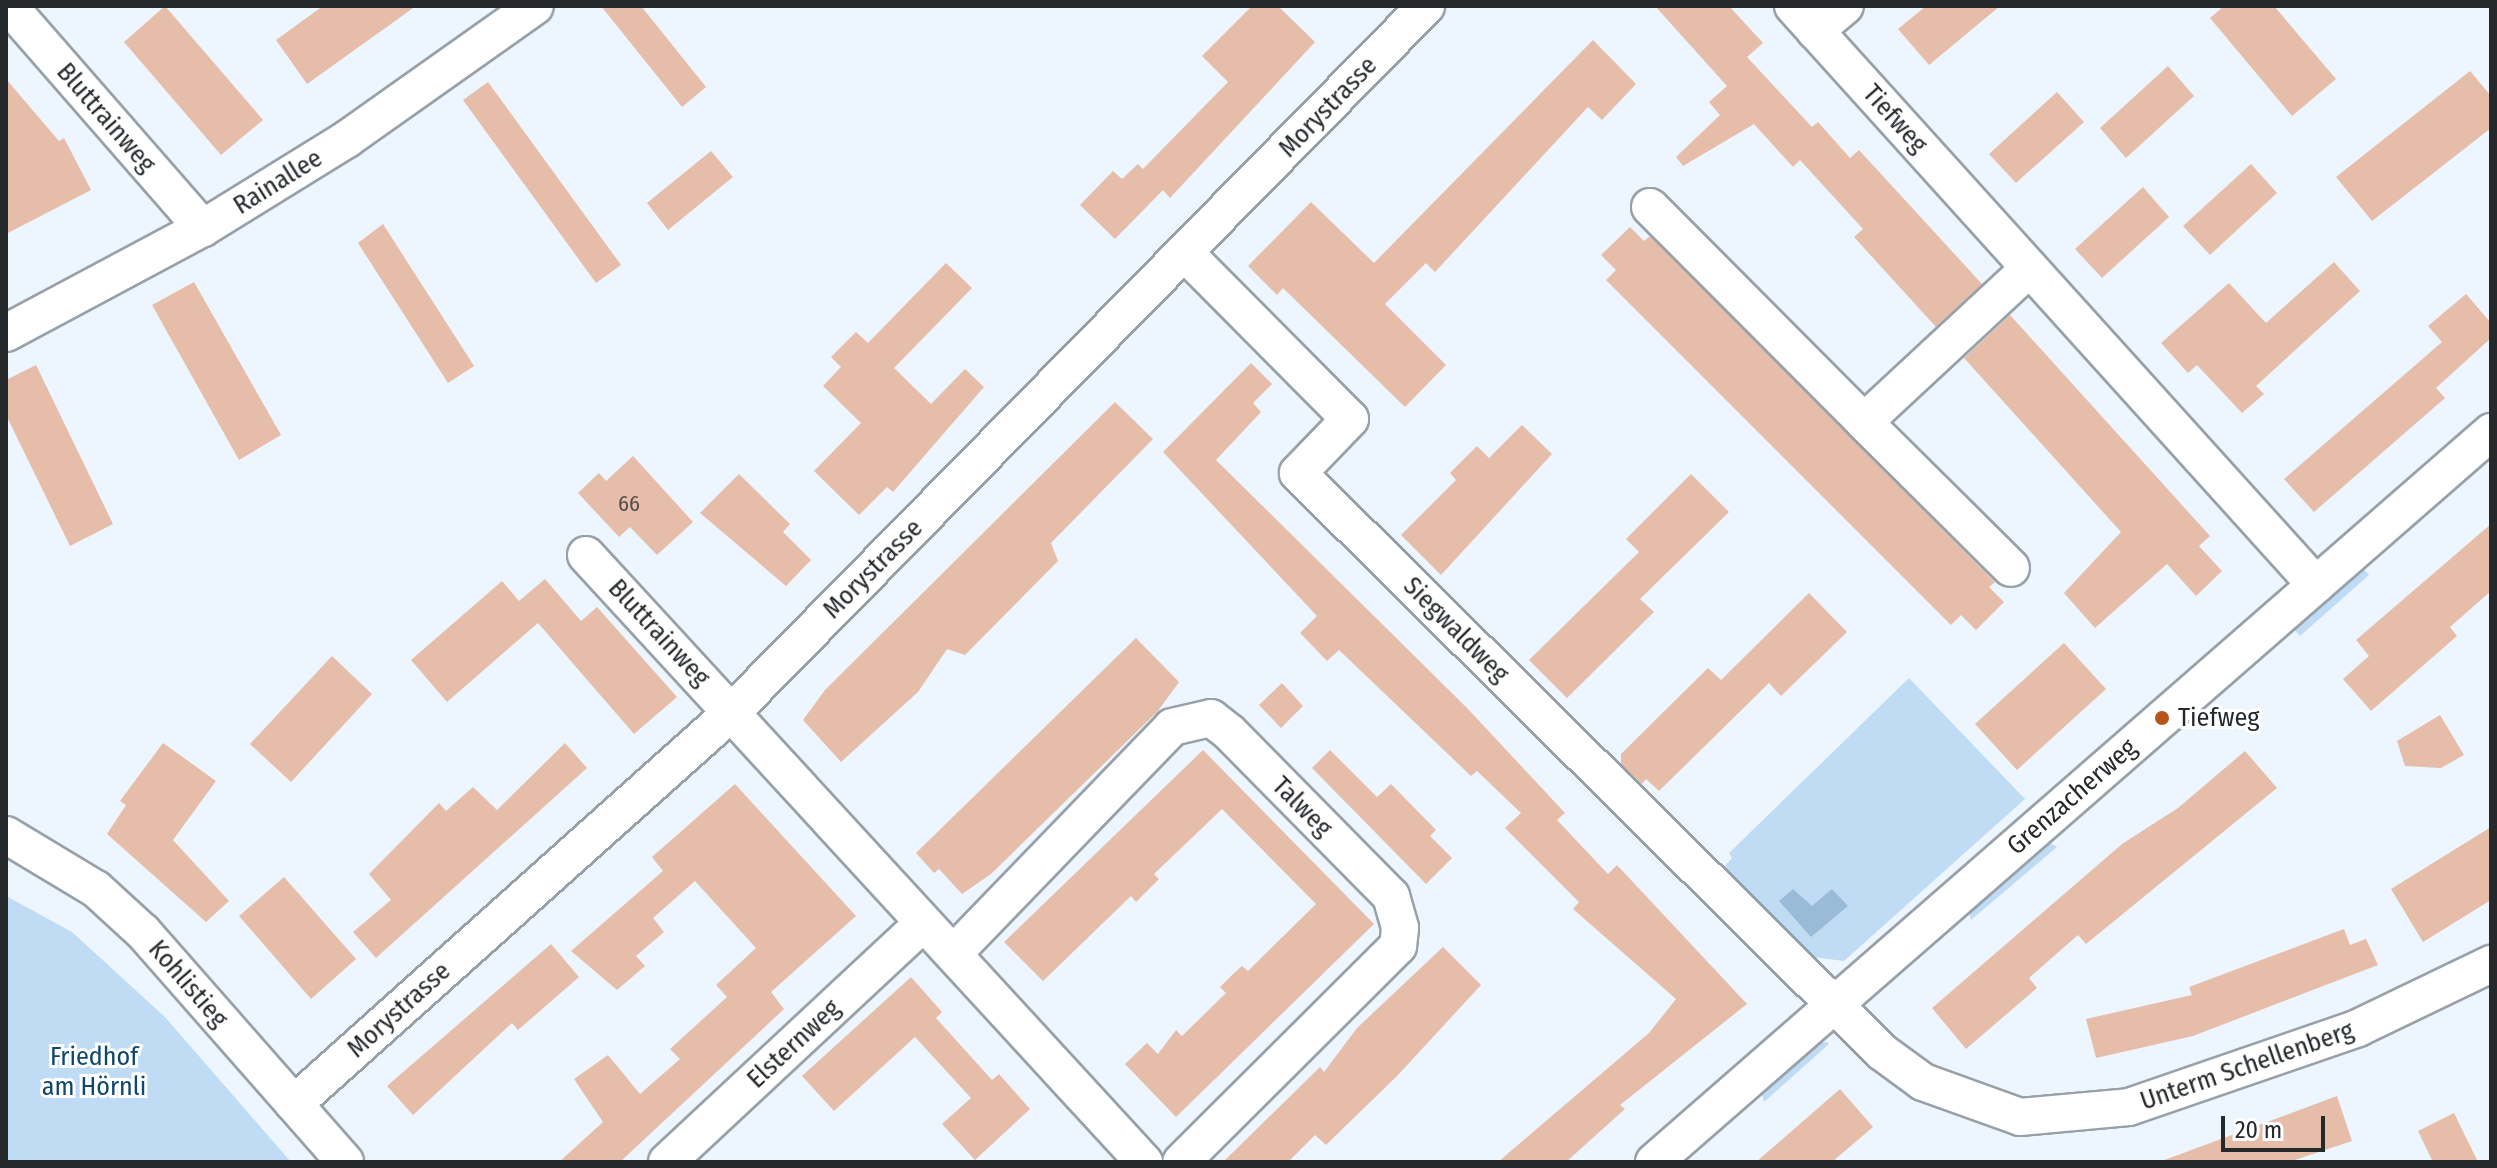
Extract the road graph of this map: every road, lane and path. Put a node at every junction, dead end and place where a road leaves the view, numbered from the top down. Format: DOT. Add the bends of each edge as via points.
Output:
graph roads {
  1 [pos="9,6"];
  2 [pos="535,6"];
  3 [pos="1426,6"];
  4 [pos="1845,6"];
  5 [pos="1804,18"];
  6 [pos="1650,207"];
  7 [pos="203,228"];
  8 [pos="1185,253"];
  9 [pos="2030,268"];
  10 [pos="6,333"];
  11 [pos="1864,422"];
  12 [pos="2491,432"];
  13 [pos="586,555"];
  14 [pos="2011,568"];
  15 [pos="2316,585"];
  16 [pos="732,712"];
  17 [pos="6,835"];
  18 [pos="921,925"];
  19 [pos="953,954"];
  20 [pos="2491,964"];
  21 [pos="1837,1002"];
  22 [pos="294,1104"];
  23 [pos="345,1162"];
  24 [pos="667,1162"];
  25 [pos="1144,1162"];
  26 [pos="1181,1162"];
  27 [pos="1654,1162"];
  1 -- 7 [label="street, Bluttrainweg"];
  2 -- 7 [label="street, Rainallee" via="347,139"];
  3 -- 8 [label="street, Morystrasse"];
  4 -- 5 [label="street"];
  5 -- 9 [label="street, Tiefweg"];
  6 -- 11 [label="street"];
  7 -- 10 [label="street, Rainallee"];
  8 -- 16 [label="street, Morystrasse"];
  8 -- 21 [label="street, Siegwaldweg" via="1350,419 1298,473"];
  9 -- 11 [label="street"];
  9 -- 15 [label="street, Tiefweg"];
  11 -- 14 [label="street"];
  12 -- 15 [label="street, Grenzacherweg"];
  13 -- 16 [label="street, Bluttrainweg"];
  15 -- 21 [label="street, Grenzacherweg"];
  16 -- 18 [label="street"];
  16 -- 22 [label="street, Morystrasse"];
  17 -- 22 [label="street, Kohlistieg" via="96,889 139,929"];
  18 -- 19 [label="street"];
  18 -- 24 [label="street, Elsternweg"];
  19 -- 25 [label="street"];
  19 -- 26 [label="street, Talweg" via="1172,727 1211,718 1229,732 1391,896 1400,928 1398,946"];
  20 -- 21 [label="street, Unterm Schellenberg" via="2226,1079 2063,1118 2020,1117 1953,1097 1882,1052"];
  21 -- 27 [label="street, Grenzacherweg"];
  22 -- 23 [label="street, Kohlistieg"];
}
